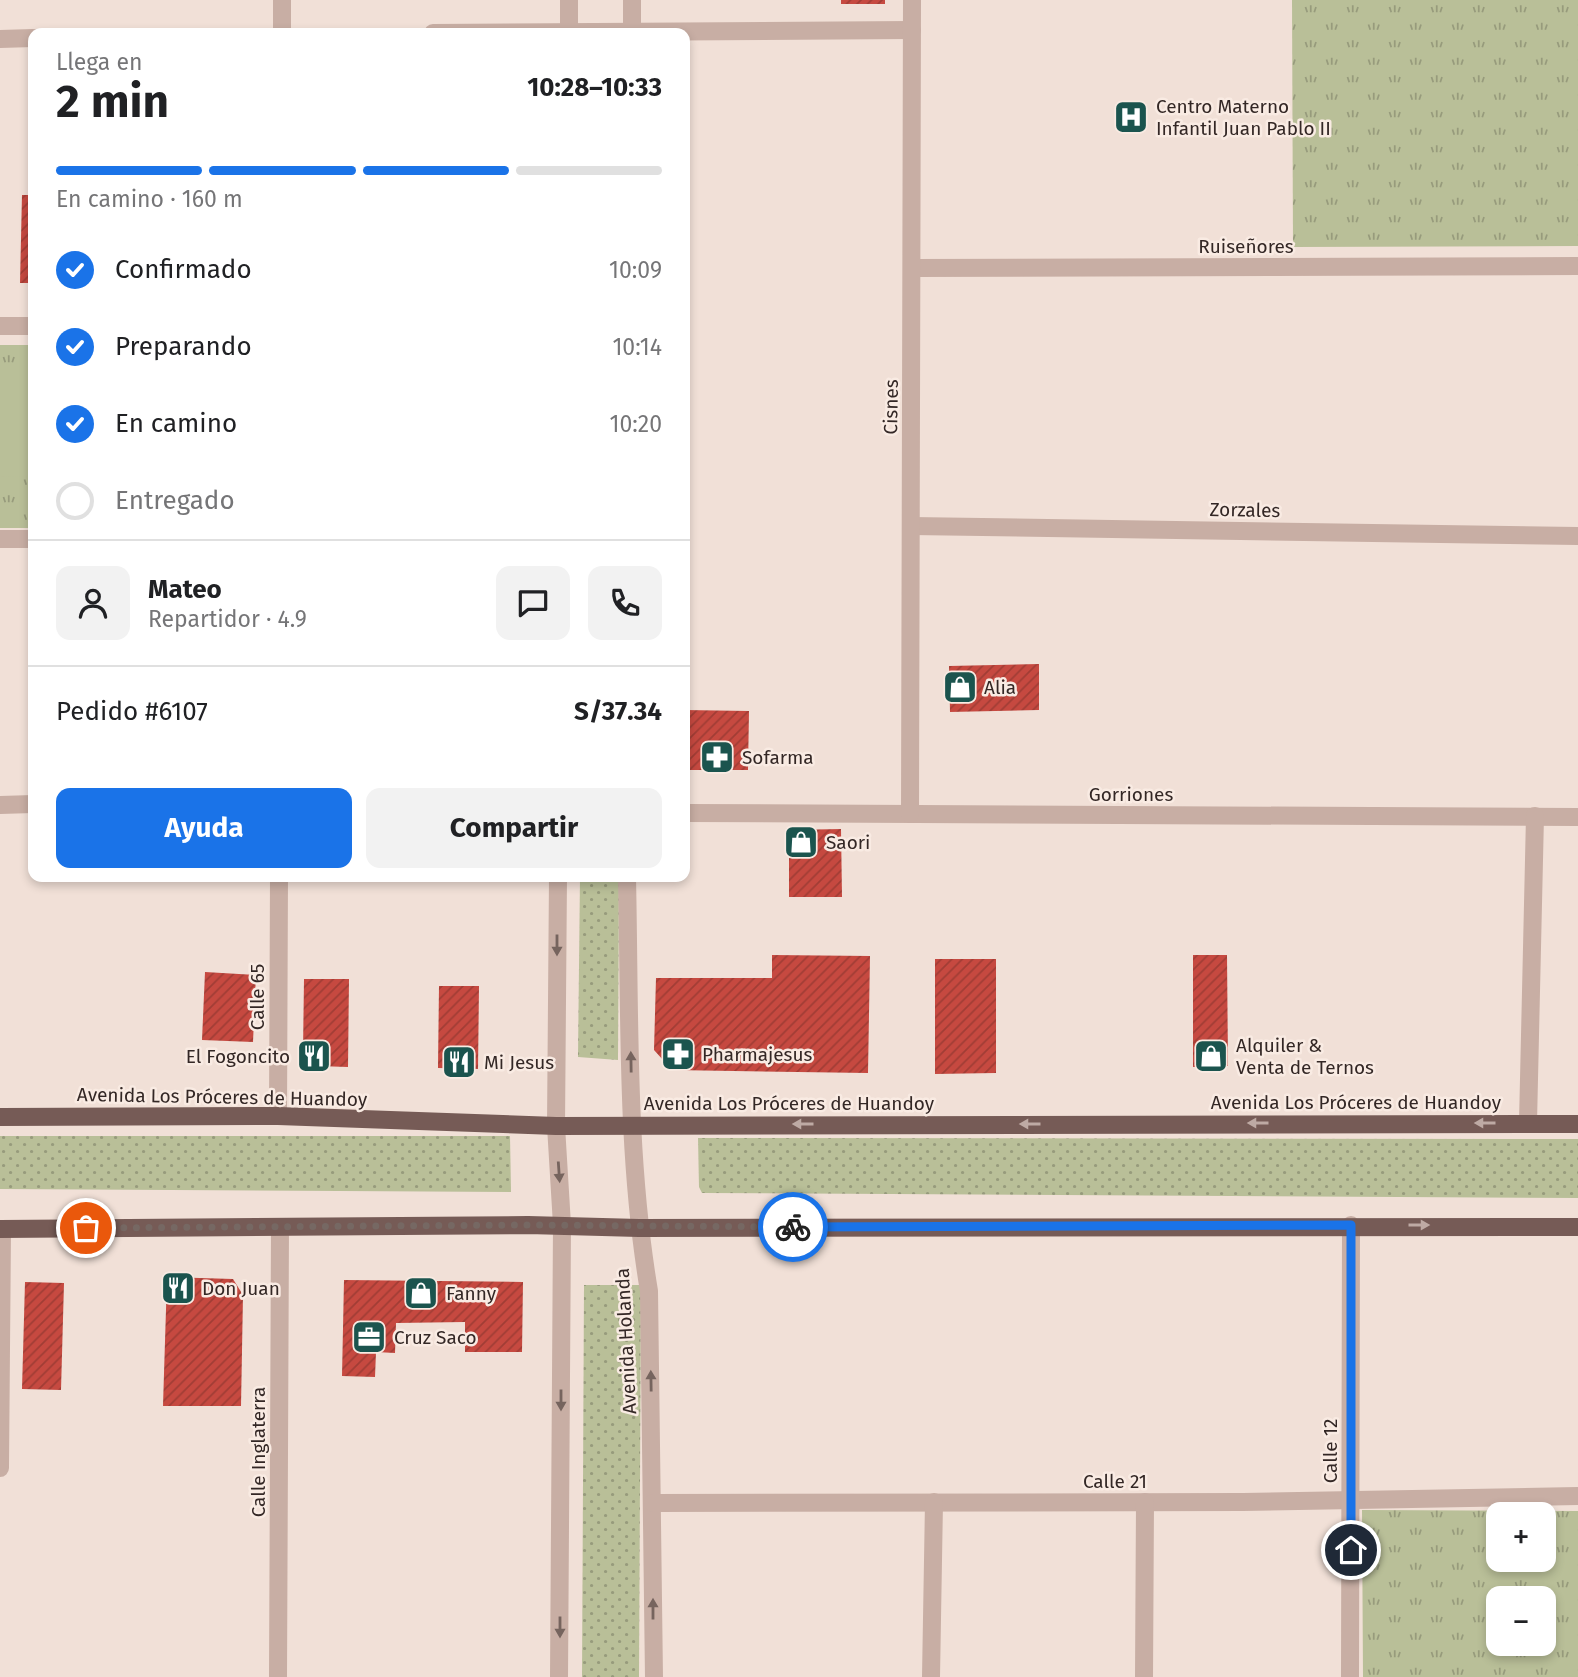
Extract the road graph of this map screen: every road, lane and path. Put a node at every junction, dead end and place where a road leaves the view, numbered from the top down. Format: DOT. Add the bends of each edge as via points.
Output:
graph roads {
  1 [pos="282,0"];
  2 [pos="569,0"];
  3 [pos="632,0"];
  4 [pos="912,0"];
  5 [pos="282,28"];
  6 [pos="569,28"];
  7 [pos="632,28"];
  8 [pos="912,30"];
  9 [pos="690,32"];
  10 [pos="28,38"];
  11 [pos="0,39"];
  12 [pos="1578,266"];
  13 [pos="913,268"];
  14 [pos="0,326"];
  15 [pos="28,326"];
  16 [pos="911,526"];
  17 [pos="1578,536"];
  18 [pos="0,539"];
  19 [pos="28,539"];
  20 [pos="28,804"];
  21 [pos="0,805"];
  22 [pos="690,813"];
  23 [pos="910,814"];
  24 [pos="1535,817"];
  25 [pos="1578,817"];
  26 [pos="279,882"];
  27 [pos="558,882"];
  28 [pos="627,882"];
  29 [pos="278,1116"];
  30 [pos="0,1117"];
  31 [pos="1528,1123"];
  32 [pos="1578,1124"];
  33 [pos="632,1125"];
  34 [pos="556,1126"];
  35 [pos="562,1225"];
  36 [pos="1351,1225"];
  37 [pos="280,1227"];
  38 [pos="1578,1227"];
  39 [pos="639,1228"];
  40 [pos="1,1229"];
  41 [pos="0,1468"];
  42 [pos="1578,1496"];
  43 [pos="1352,1500"];
  44 [pos="934,1502"];
  45 [pos="1145,1502"];
  46 [pos="653,1503"];
  47 [pos="278,1677"];
  48 [pos="559,1677"];
  49 [pos="654,1677"];
  50 [pos="932,1677"];
  51 [pos="1144,1677"];
  52 [pos="1350,1677"];
  1 -- 5 [label="street"];
  2 -- 6 [label="street"];
  3 -- 7 [label="street"];
  4 -- 8 [label="street, Cisnes"];
  8 -- 9 [label="street"];
  8 -- 13 [label="street, Cisnes"];
  10 -- 11 [label="street"];
  12 -- 13 [label="street, Ruiseñores"];
  13 -- 16 [label="street, Cisnes"];
  14 -- 15 [label="street"];
  16 -- 17 [label="street, Zorzales"];
  16 -- 23 [label="street, Cisnes"];
  18 -- 19 [label="street"];
  20 -- 21 [label="street"];
  22 -- 23 [label="street, Gorriones"];
  23 -- 24 [label="street, Gorriones"];
  24 -- 25 [label="street, Gorriones"];
  24 -- 31 [label="street"];
  26 -- 29 [label="street, Calle 65"];
  27 -- 34 [label="street, one-way"];
  33 -- 28 [label="street, Avenida Holanda, one-way"];
  29 -- 30 [label="main road, Avenida Los Próceres de Huandoy"];
  29 -- 34 [label="main road, Avenida Los Próceres de Huandoy"];
  31 -- 32 [label="main road, Avenida Los Próceres de Huandoy"];
  31 -- 33 [label="main road, Avenida Los Próceres de Huandoy, one-way"];
  33 -- 34 [label="main road, Avenida Los Próceres de Huandoy"];
  33 -- 39 [label="street, Avenida Holanda"];
  34 -- 35 [label="street, one-way"];
  35 -- 37 [label="main road"];
  35 -- 39 [label="main road"];
  35 -- 48 [label="street, one-way"];
  36 -- 38 [label="main road, one-way"];
  36 -- 39 [label="main road"];
  36 -- 43 [label="street, Calle 12"];
  37 -- 40 [label="main road"];
  37 -- 47 [label="street, Calle Inglaterra"];
  46 -- 39 [label="street, Avenida Holanda, one-way" via="649,1291"];
  40 -- 41 [label="street"];
  42 -- 43 [label="street, Calle 21"];
  43 -- 45 [label="street, Calle 21"];
  43 -- 52 [label="street, Calle 12"];
  44 -- 45 [label="street, Calle 21"];
  44 -- 46 [label="street, Calle 21"];
  44 -- 50 [label="street"];
  45 -- 51 [label="street"];
  49 -- 46 [label="street, Avenida Holanda, one-way"];
}
